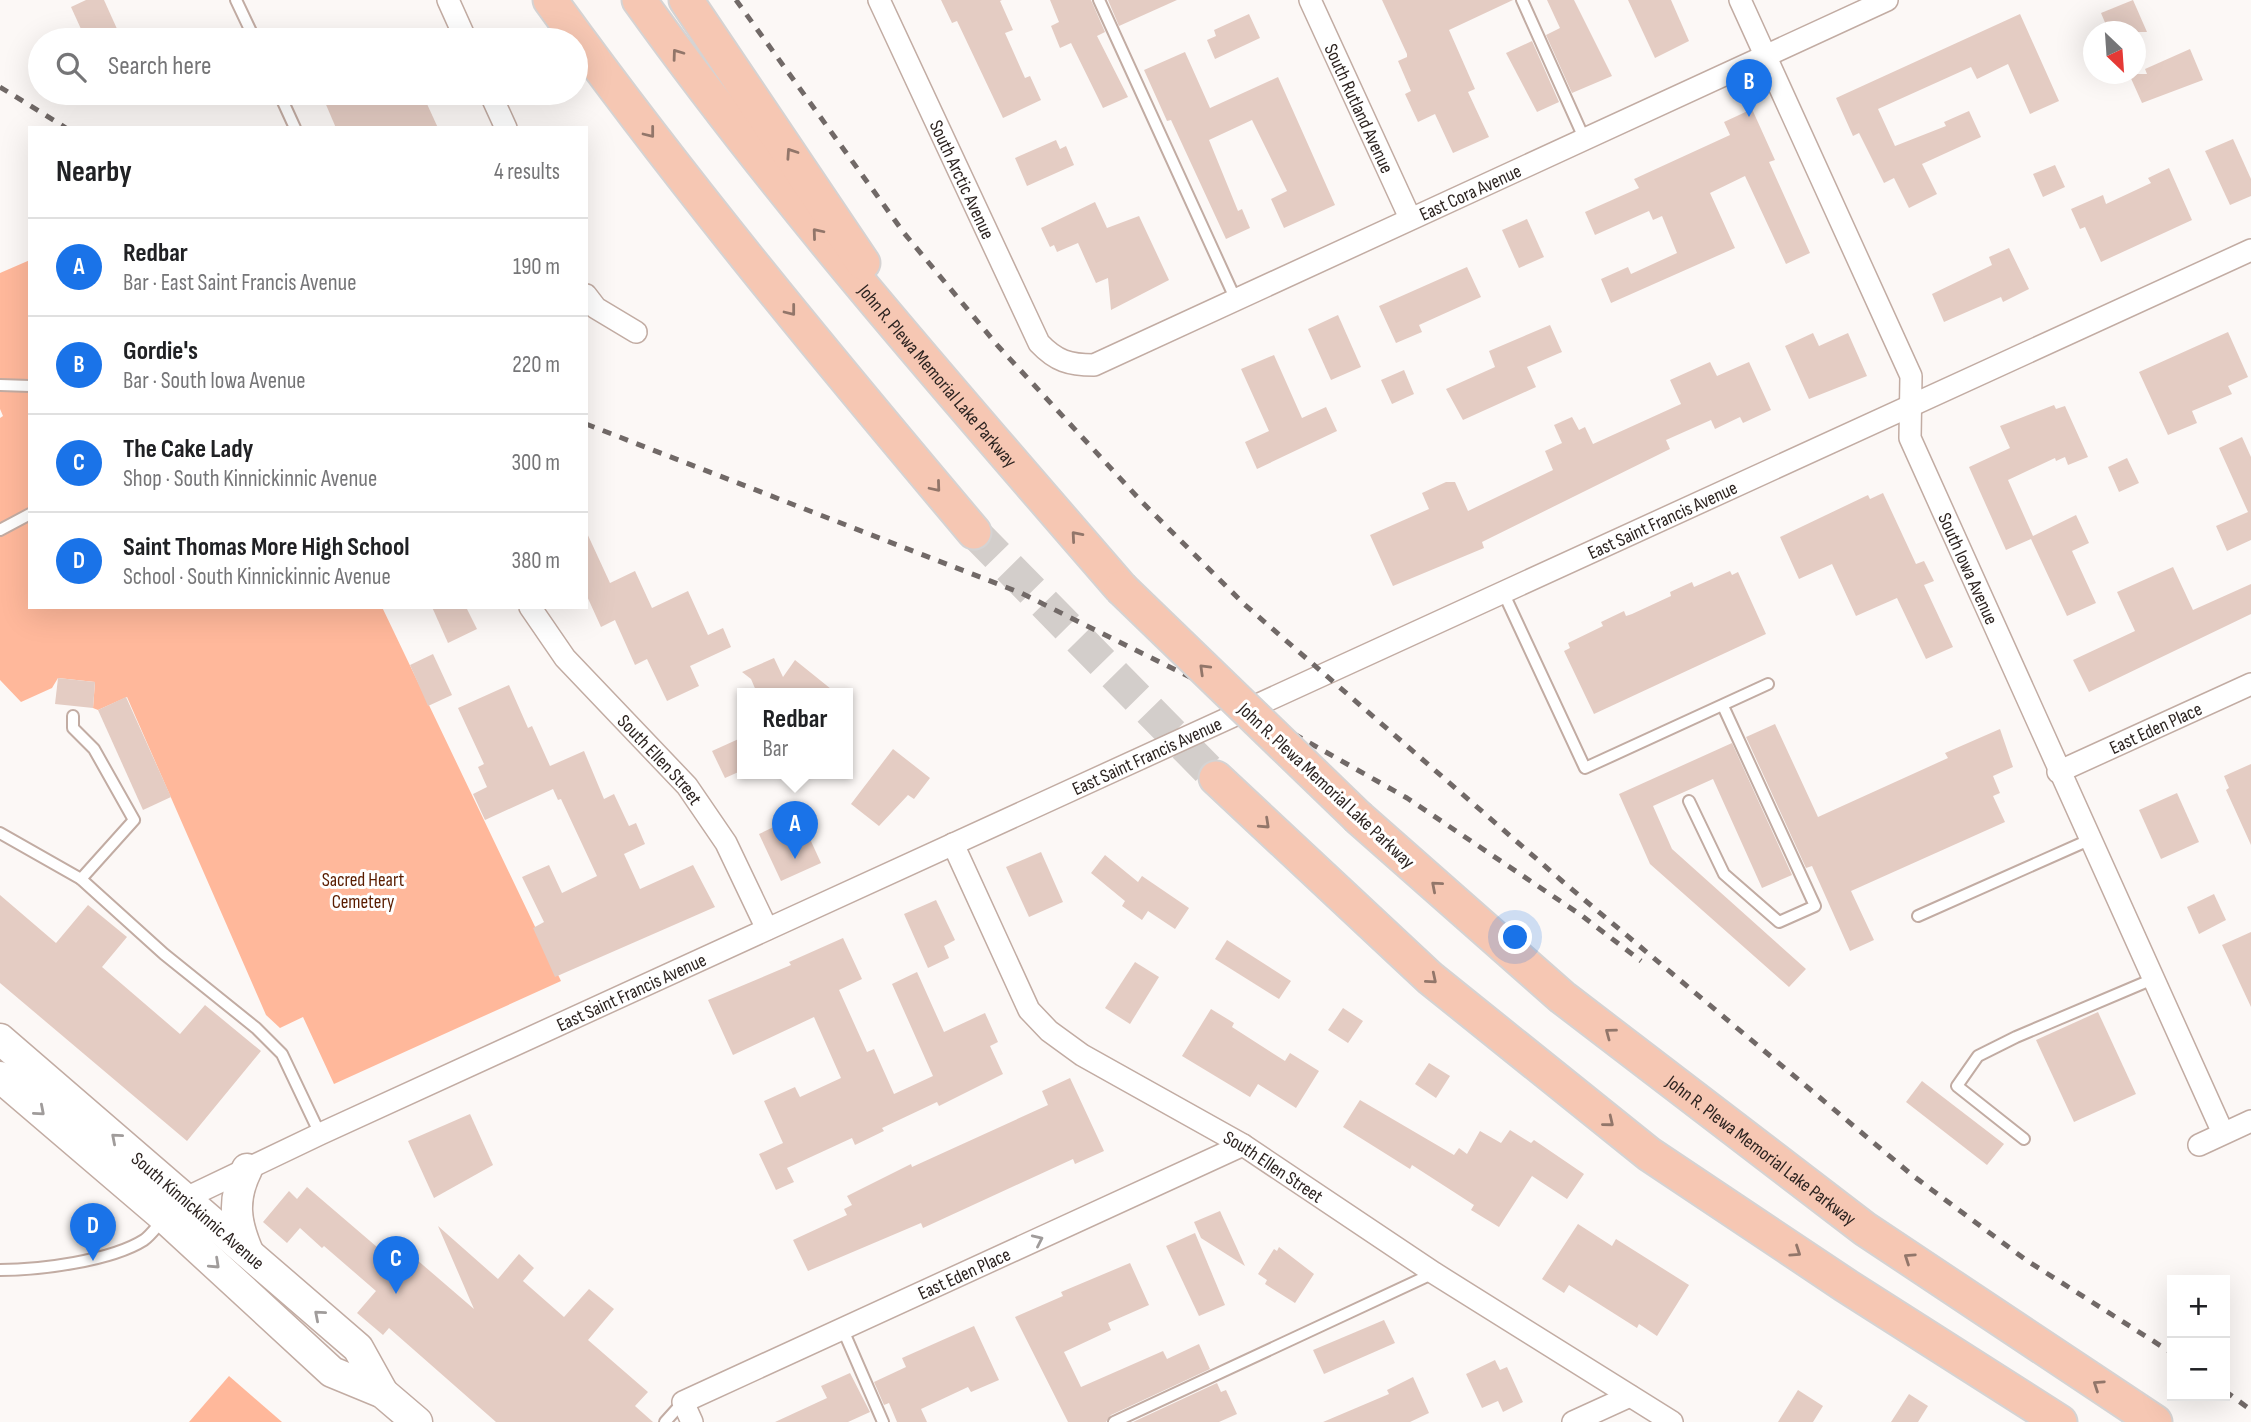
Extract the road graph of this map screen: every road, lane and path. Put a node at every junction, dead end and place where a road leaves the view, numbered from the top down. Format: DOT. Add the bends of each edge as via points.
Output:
graph roads {
  1 [pos="236,0"];
  2 [pos="448,0"];
  3 [pos="550,0"];
  4 [pos="639,0"];
  5 [pos="686,0"];
  6 [pos="879,0"];
  7 [pos="1099,0"];
  8 [pos="1310,0"];
  9 [pos="1522,0"];
  10 [pos="1740,0"];
  11 [pos="1888,0"];
  12 [pos="249,28"];
  13 [pos="461,28"];
  14 [pos="570,28"];
  15 [pos="588,52"];
  16 [pos="1765,56"];
  17 [pos="284,105"];
  18 [pos="495,105"];
  19 [pos="294,126"];
  20 [pos="505,126"];
  21 [pos="1584,138"];
  22 [pos="1410,218"];
  23 [pos="2251,250"];
  24 [pos="588,298"];
  25 [pos="1234,298"];
  26 [pos="636,332"];
  27 [pos="904,336"];
  28 [pos="1052,356"];
  29 [pos="0,385"];
  30 [pos="28,386"];
  31 [pos="1910,405"];
  32 [pos="28,515"];
  33 [pos="0,530"];
  34 [pos="974,532"];
  35 [pos="1503,592"];
  36 [pos="531,609"];
  37 [pos="1768,684"];
  38 [pos="2251,684"];
  39 [pos="1723,706"];
  40 [pos="73,716"];
  41 [pos="2058,772"];
  42 [pos="1216,778"];
  43 [pos="1689,801"];
  44 [pos="0,833"];
  45 [pos="2089,840"];
  46 [pos="953,844"];
  47 [pos="81,879"];
  48 [pos="1918,916"];
  49 [pos="767,929"];
  50 [pos="2152,979"];
  51 [pos="0,1038"];
  52 [pos="0,1077"];
  53 [pos="2251,1121"];
  54 [pos="2223,1133"];
  55 [pos="320,1134"];
  56 [pos="2024,1139"];
  57 [pos="1243,1145"];
  58 [pos="2199,1145"];
  59 [pos="247,1169"];
  60 [pos="176,1208"];
  61 [pos="248,1252"];
  62 [pos="0,1270"];
  63 [pos="1434,1273"];
  64 [pos="843,1330"];
  65 [pos="383,1393"];
  66 [pos="1630,1396"];
  67 [pos="683,1402"];
  68 [pos="417,1422"];
  69 [pos="665,1422"];
  70 [pos="692,1422"];
  71 [pos="883,1422"];
  72 [pos="1114,1422"];
  73 [pos="1573,1422"];
  74 [pos="1672,1422"];
  75 [pos="2060,1422"];
  76 [pos="2155,1422"];
  1 -- 12 [label="lane"];
  2 -- 13 [label="street"];
  3 -- 14 [label="main road, one-way"];
  27 -- 4 [label="main road, John R. Plewa Memorial Lake Parkway, one-way" via="719,110"];
  27 -- 5 [label="main road, one-way" via="851,241"];
  6 -- 28 [label="street, South Arctic Avenue" via="1030,326"];
  7 -- 25 [label="lane"];
  8 -- 22 [label="street, South Rutland Avenue"];
  9 -- 21 [label="lane"];
  10 -- 16 [label="street, South Iowa Avenue"];
  11 -- 16 [label="street, East Cora Avenue"];
  15 -- 34 [label="main road, one-way" via="840,373"];
  16 -- 21 [label="street, East Cora Avenue"];
  16 -- 31 [label="street, South Iowa Avenue" via="1911,376"];
  17 -- 19 [label="lane"];
  18 -- 20 [label="street"];
  21 -- 22 [label="street, East Cora Avenue"];
  22 -- 25 [label="street, East Cora Avenue"];
  23 -- 31 [label="street, East Saint Francis Avenue"];
  24 -- 26 [label="street" via="596,308"];
  25 -- 28 [label="street, East Cora Avenue" via="1094,365 1070,365"];
  76 -- 27 [label="main road, John R. Plewa Memorial Lake Parkway, one-way, bridge" via="1865,1229 1562,997 1359,818 1121,588"];
  29 -- 30 [label="lane"];
  31 -- 35 [label="street, East Saint Francis Avenue"];
  31 -- 41 [label="street, South Iowa Avenue" via="1910,438"];
  32 -- 33 [label="lane"];
  35 -- 39 [label="lane" via="1585,768"];
  35 -- 46 [label="street, East Saint Francis Avenue"];
  36 -- 49 [label="street, South Ellen Street" via="565,658 687,786 726,843"];
  37 -- 39 [label="lane"];
  38 -- 41 [label="street, East Eden Place"];
  39 -- 43 [label="lane" via="1815,906 1779,922 1724,874"];
  40 -- 47 [label="lane" via="73,728 94,749 134,820"];
  41 -- 45 [label="street, South Iowa Avenue"];
  42 -- 75 [label="main road, one-way" via="1430,978 1649,1154"];
  44 -- 47 [label="lane"];
  45 -- 48 [label="lane"];
  45 -- 50 [label="street, South Iowa Avenue"];
  46 -- 49 [label="street, East Saint Francis Avenue"];
  46 -- 57 [label="street, South Ellen Street" via="1028,1010 1082,1055"];
  47 -- 55 [label="lane" via="282,1055"];
  49 -- 55 [label="street, East Saint Francis Avenue"];
  50 -- 54 [label="street, South Iowa Avenue"];
  50 -- 56 [label="lane" via="2016,1037 1978,1056 1966,1070 1957,1086"];
  60 -- 51 [label="main road, South Kinnickinnic Avenue, one-way"];
  52 -- 60 [label="main road, South Kinnickinnic Avenue, one-way"];
  53 -- 54 [label="street"];
  54 -- 58 [label="street"];
  55 -- 59 [label="street, East Saint Francis Avenue"];
  57 -- 63 [label="street, South Ellen Street"];
  64 -- 57 [label="street, East Eden Place, one-way"];
  59 -- 60 [label="street, East Saint Francis Avenue"];
  59 -- 61 [label="main road" via="238,1187 236,1213"];
  60 -- 61 [label="main road, South Kinnickinnic Avenue"];
  60 -- 62 [label="lane" via="144,1240 105,1256"];
  60 -- 65 [label="main road, South Kinnickinnic Avenue, one-way" via="332,1372"];
  65 -- 61 [label="main road, South Kinnickinnic Avenue, one-way" via="358,1348"];
  63 -- 66 [label="street, South Ellen Street"];
  63 -- 72 [label="lane"];
  64 -- 67 [label="street, East Eden Place"];
  64 -- 71 [label="lane"];
  65 -- 68 [label="main road, South Kinnickinnic Avenue"];
  66 -- 73 [label="street"];
  66 -- 74 [label="street, South Ellen Street"];
  67 -- 69 [label="lane"];
  67 -- 70 [label="street"];
}
